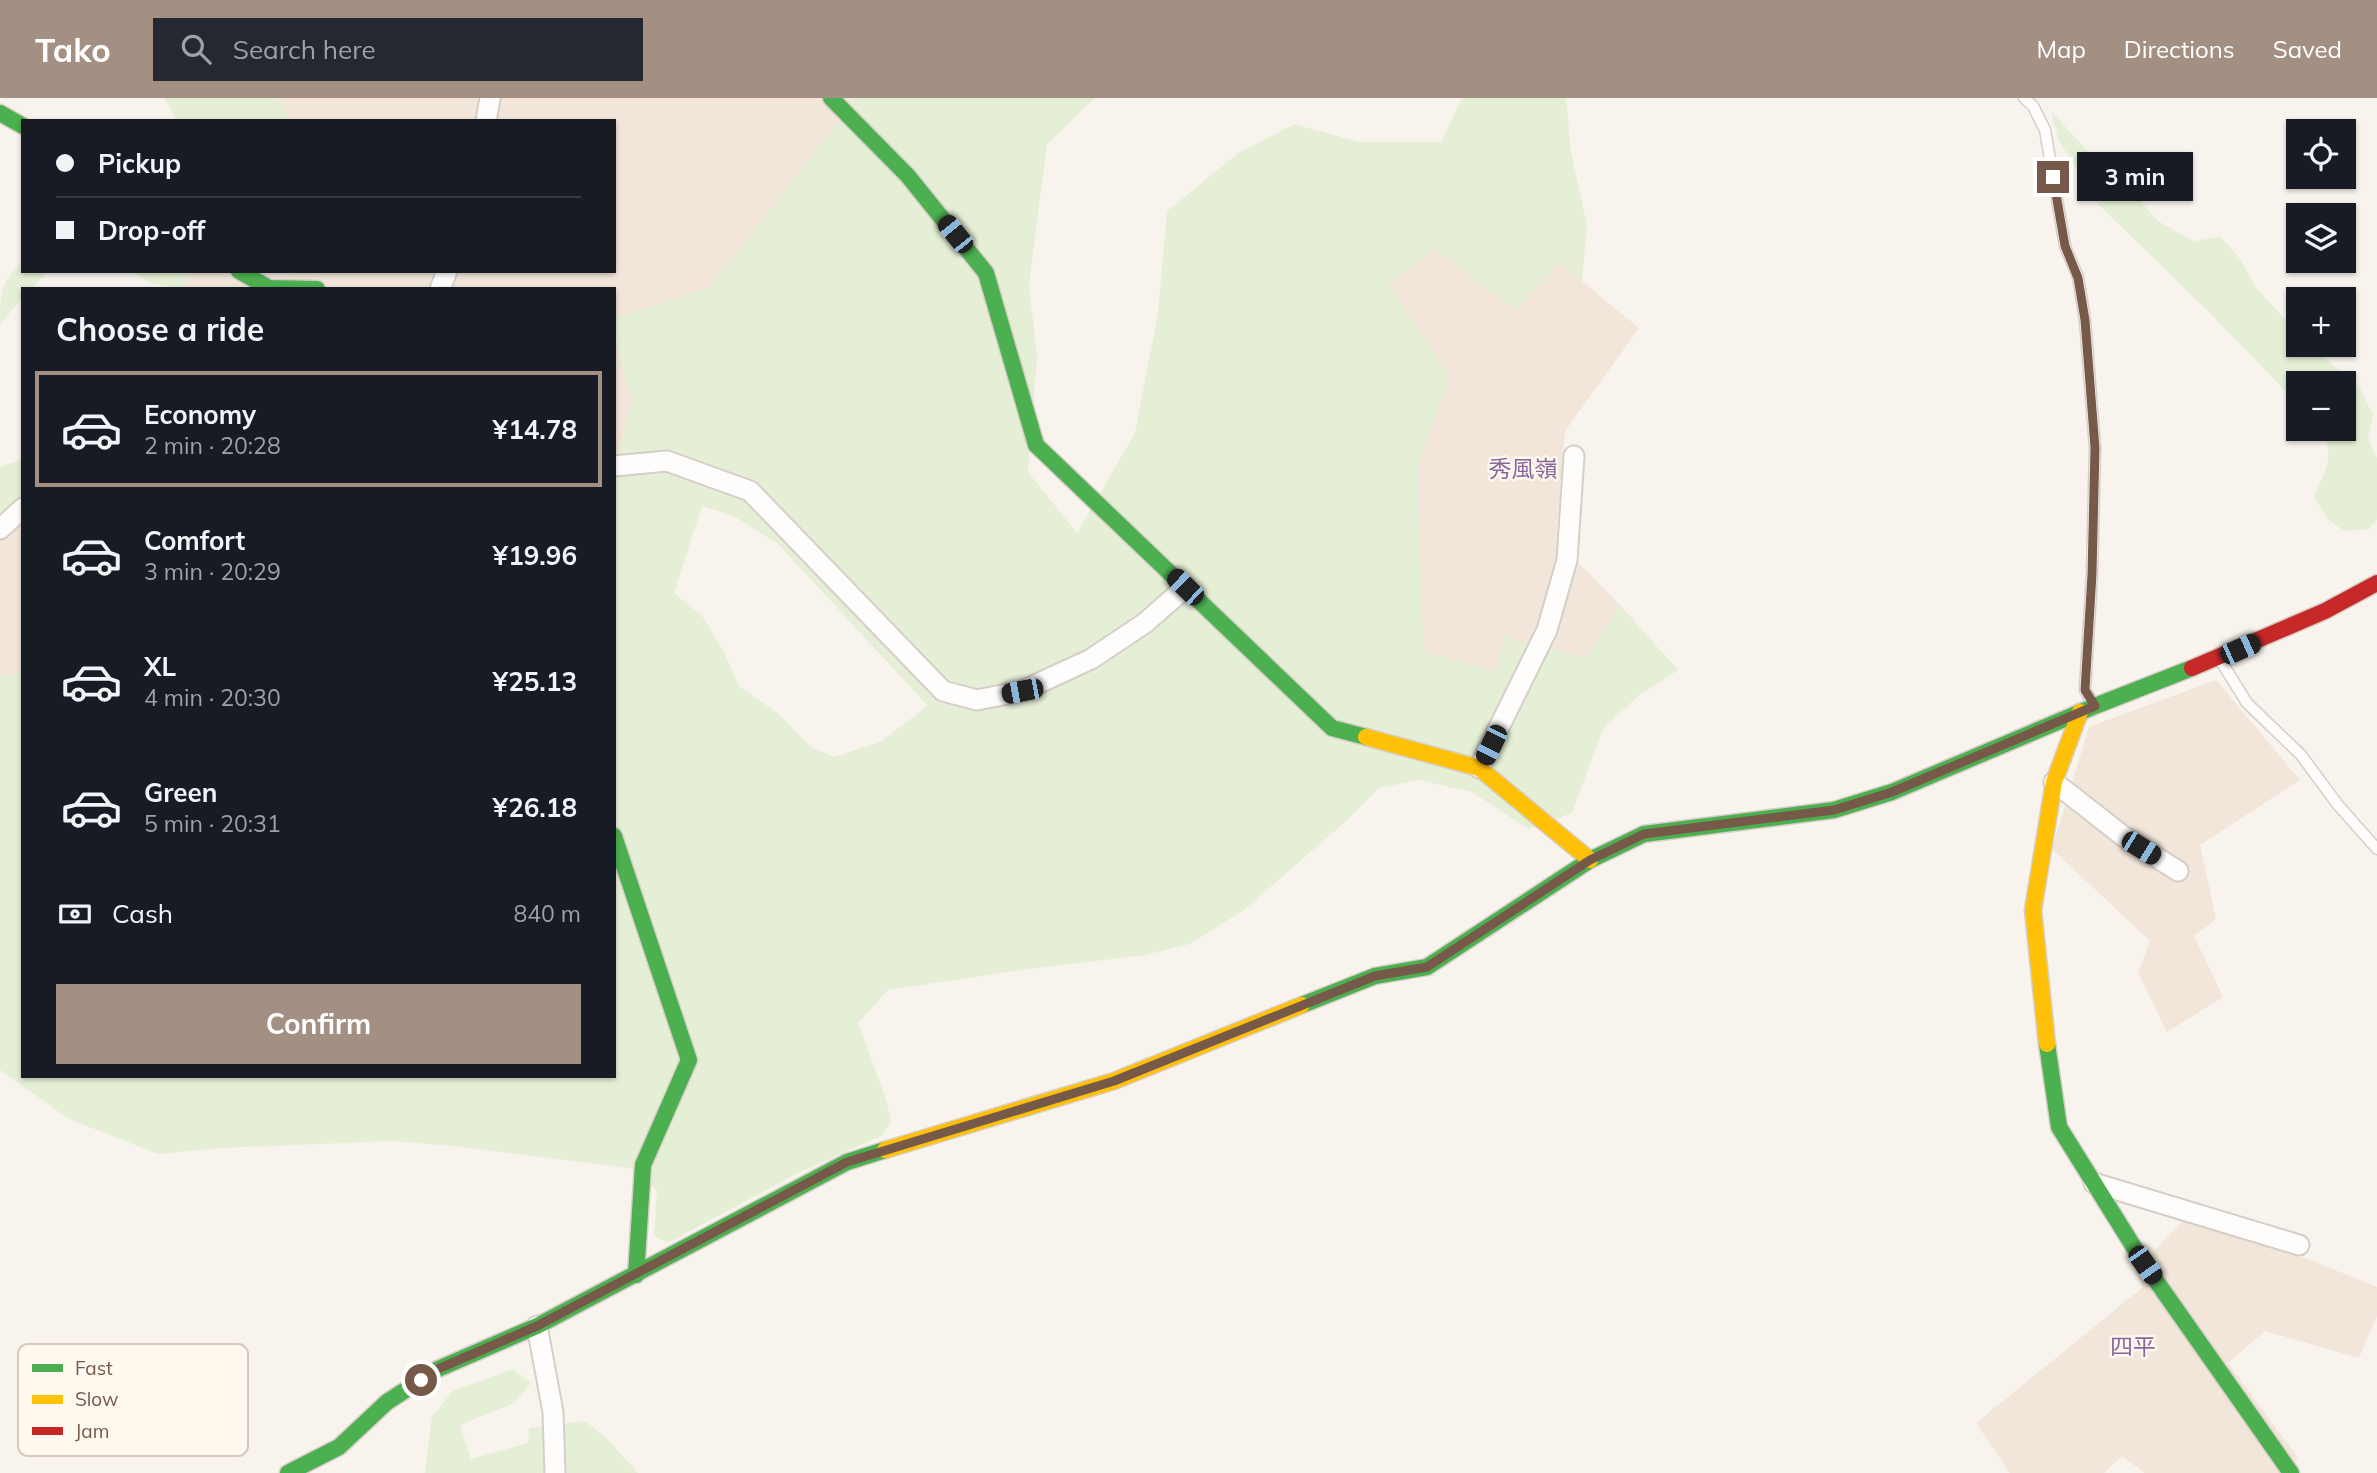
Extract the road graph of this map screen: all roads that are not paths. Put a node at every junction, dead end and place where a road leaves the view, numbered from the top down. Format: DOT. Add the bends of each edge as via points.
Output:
graph roads {
  1 [pos="490,98"];
  2 [pos="831,98"];
  3 [pos="2024,98"];
  4 [pos="0,113"];
  5 [pos="486,119"];
  6 [pos="21,125"];
  7 [pos="242,273"];
  8 [pos="266,287"];
  9 [pos="1574,456"];
  10 [pos="616,466"];
  11 [pos="21,510"];
  12 [pos="0,529"];
  13 [pos="2377,583"];
  14 [pos="1185,587"];
  15 [pos="2219,658"];
  16 [pos="2087,709"];
  17 [pos="2048,761"];
  18 [pos="1479,768"];
  19 [pos="2054,782"];
  20 [pos="616,842"];
  21 [pos="2377,849"];
  22 [pos="1590,860"];
  23 [pos="2178,871"];
  24 [pos="2094,1183"];
  25 [pos="2299,1245"];
  26 [pos="636,1275"];
  27 [pos="537,1326"];
  28 [pos="288,1473"];
  29 [pos="555,1473"];
  30 [pos="2291,1473"];
  1 -- 5 [label="street"];
  2 -- 14 [label="street" via="908,176 986,272 1036,445"];
  3 -- 16 [label="lane" via="2045,130 2065,246 2078,278 2085,320 2095,448"];
  4 -- 6 [label="street"];
  7 -- 8 [label="street"];
  9 -- 18 [label="street" via="1567,560 1546,630"];
  10 -- 14 [label="street" via="667,461 750,491 943,691 977,700 1022,691 1091,659 1145,623"];
  11 -- 12 [label="street"];
  13 -- 15 [label="street"];
  14 -- 18 [label="street" via="1332,728"];
  15 -- 16 [label="street"];
  15 -- 21 [label="lane" via="2247,703 2301,755"];
  16 -- 19 [label="street"];
  16 -- 22 [label="street" via="2028,740 1834,810 1644,834"];
  17 -- 19 [label="street"];
  18 -- 22 [label="street"];
  19 -- 23 [label="street" via="2123,836"];
  19 -- 24 [label="street" via="2033,910 2043,1020 2059,1127"];
  20 -- 26 [label="street" via="689,1060 643,1165"];
  22 -- 26 [label="street" via="1427,967 1375,976 1114,1081 847,1162"];
  24 -- 25 [label="street"];
  24 -- 30 [label="street" via="2145,1265"];
  26 -- 27 [label="street"];
  27 -- 28 [label="street" via="438,1369 387,1402 339,1447"];
  27 -- 29 [label="street" via="553,1412"];
}
